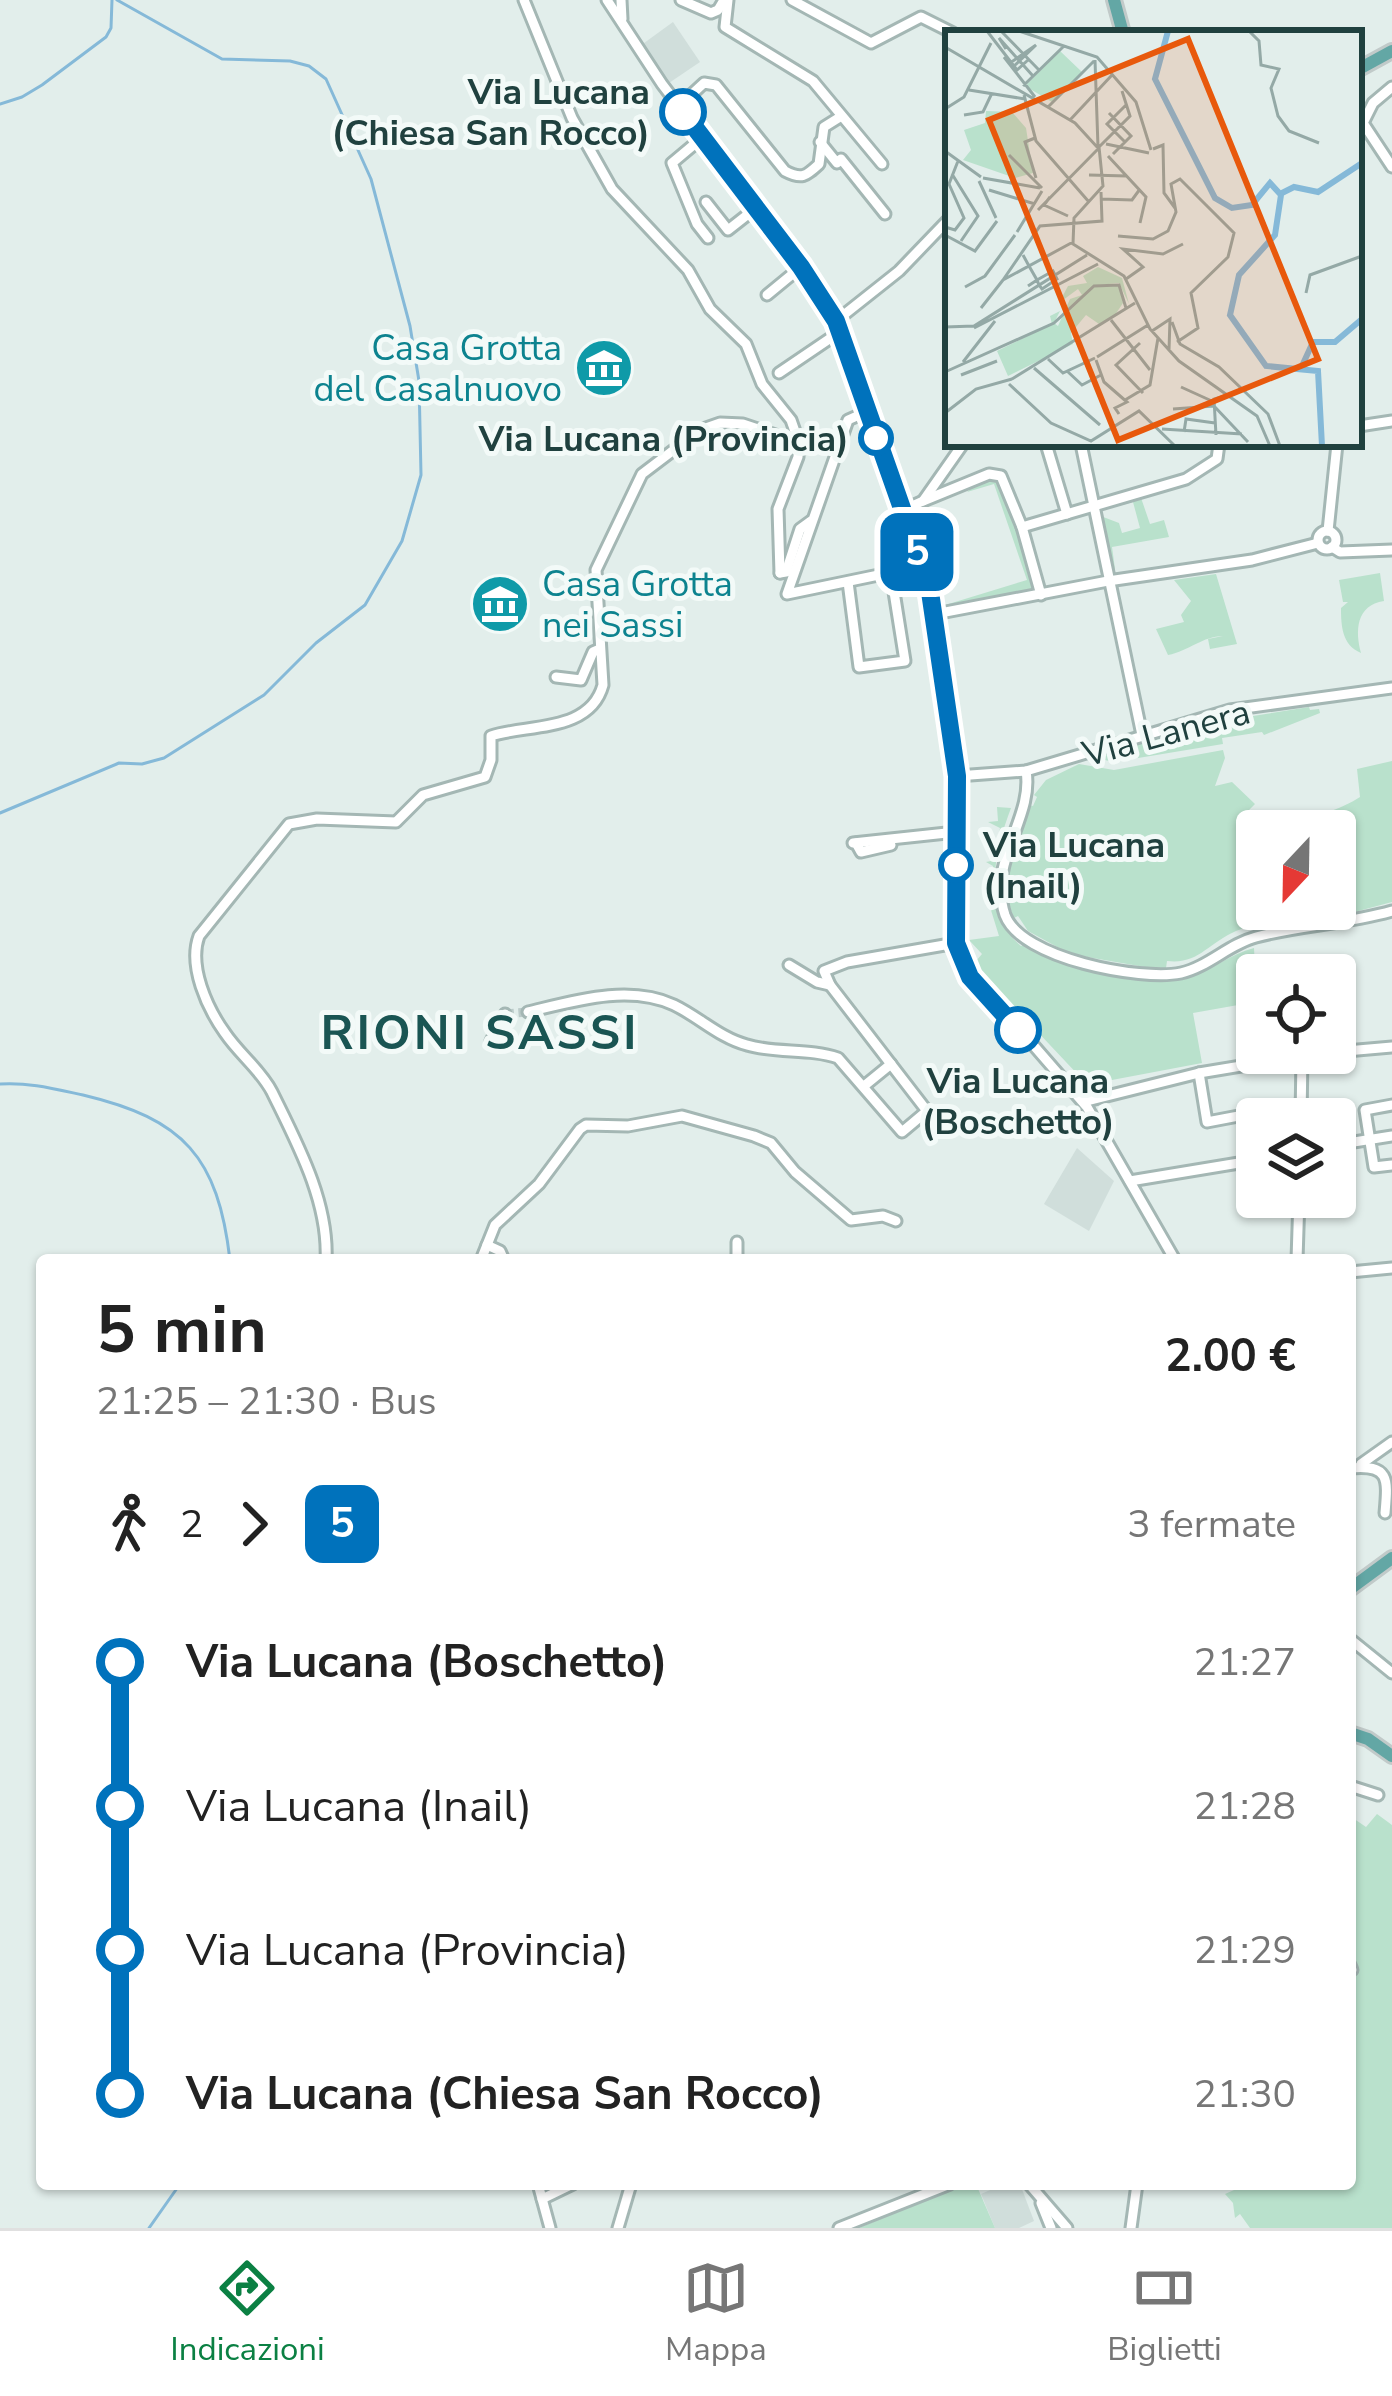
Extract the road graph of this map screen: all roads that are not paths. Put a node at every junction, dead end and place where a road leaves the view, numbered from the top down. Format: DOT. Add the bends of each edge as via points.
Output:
graph roads {
  1 [pos="524,0"];
  2 [pos="607,0"];
  3 [pos="621,0"];
  4 [pos="681,0"];
  5 [pos="726,0"];
  6 [pos="792,0"];
  7 [pos="1114,0"];
  8 [pos="623,25"];
  9 [pos="947,30"];
  10 [pos="1122,30"];
  11 [pos="1392,52"];
  12 [pos="1362,67"];
  13 [pos="1392,87"];
  14 [pos="679,106"];
  15 [pos="841,117"];
  16 [pos="703,136"];
  17 [pos="820,142"];
  18 [pos="882,164"];
  19 [pos="1392,166"];
  20 [pos="706,202"];
  21 [pos="756,208"];
  22 [pos="885,214"];
  23 [pos="945,223"];
  24 [pos="707,238"];
  25 [pos="801,267"];
  26 [pos="767,295"];
  27 [pos="838,326"];
  28 [pos="779,373"];
  29 [pos="866,412"];
  30 [pos="1392,422"];
  31 [pos="1362,426"];
  32 [pos="799,443"];
  33 [pos="960,447"];
  34 [pos="1047,447"];
  35 [pos="1082,447"];
  36 [pos="1219,447"];
  37 [pos="1336,447"];
  38 [pos="923,501"];
  39 [pos="1096,506"];
  40 [pos="903,510"];
  41 [pos="1067,514"];
  42 [pos="811,521"];
  43 [pos="1022,527"];
  44 [pos="1328,531"];
  45 [pos="1318,543"];
  46 [pos="1332,547"];
  47 [pos="1392,550"];
  48 [pos="922,566"];
  49 [pos="891,573"];
  50 [pos="1108,581"];
  51 [pos="848,582"];
  52 [pos="1041,595"];
  53 [pos="935,614"];
  54 [pos="600,649"];
  55 [pos="556,677"];
  56 [pos="1392,685"];
  57 [pos="1142,735"];
  58 [pos="1026,771"];
  59 [pos="957,776"];
  60 [pos="956,832"];
  61 [pos="855,843"];
  62 [pos="1392,911"];
  63 [pos="956,943"];
  64 [pos="789,965"];
  65 [pos="830,985"];
  66 [pos="528,1012"];
  67 [pos="505,1014"];
  68 [pos="491,1041"];
  69 [pos="1392,1047"];
  70 [pos="1356,1050"];
  71 [pos="891,1064"];
  72 [pos="1236,1067"];
  73 [pos="1198,1073"];
  74 [pos="864,1086"];
  75 [pos="1083,1102"];
  76 [pos="1392,1105"];
  77 [pos="1236,1116"];
  78 [pos="1392,1136"];
  79 [pos="1370,1139"];
  80 [pos="1356,1141"];
  81 [pos="1236,1163"];
  82 [pos="1392,1165"];
  83 [pos="1130,1181"];
  84 [pos="1298,1218"];
  85 [pos="896,1221"];
  86 [pos="737,1242"];
  87 [pos="487,1245"];
  88 [pos="326,1254"];
  89 [pos="483,1254"];
  90 [pos="501,1254"];
  91 [pos="737,1254"];
  92 [pos="1172,1254"];
  93 [pos="1297,1254"];
  94 [pos="1392,1268"];
  95 [pos="1356,1271"];
  96 [pos="1392,1442"];
  97 [pos="1356,1464"];
  98 [pos="1356,1467"];
  99 [pos="1385,1513"];
  100 [pos="1392,1558"];
  101 [pos="1356,1580"];
  102 [pos="1356,1644"];
  103 [pos="1392,1673"];
  104 [pos="1356,1735"];
  105 [pos="1392,1756"];
  106 [pos="1392,1786"];
  107 [pos="1356,1788"];
  108 [pos="540,2190"];
  109 [pos="561,2190"];
  110 [pos="629,2190"];
  111 [pos="935,2190"];
  112 [pos="1034,2190"];
  113 [pos="1035,2190"];
  114 [pos="1136,2190"];
  115 [pos="542,2199"];
  116 [pos="550,2228"];
  117 [pos="618,2228"];
  118 [pos="839,2228"];
  119 [pos="1051,2228"];
  120 [pos="1067,2228"];
  121 [pos="1132,2228"];
  1 -- 32 [label="street" via="572,118 612,189 746,344"];
  2 -- 8 [label="street"];
  3 -- 8 [label="street"];
  4 -- 5 [label="street" via="711,13"];
  5 -- 15 [label="street" via="725,27 813,81"];
  6 -- 9 [label="street" via="871,43 921,17"];
  7 -- 10 [label="main road"];
  8 -- 14 [label="street"];
  11 -- 12 [label="main road"];
  13 -- 19 [label="street" via="1363,123"];
  14 -- 16 [label="street"];
  14 -- 17 [label="street" via="704,83 716,85 798,178 819,164"];
  15 -- 17 [label="street"];
  15 -- 18 [label="street"];
  16 -- 21 [label="street"];
  16 -- 24 [label="street" via="672,163"];
  17 -- 22 [label="street"];
  20 -- 21 [label="street" via="728,230"];
  21 -- 25 [label="street"];
  23 -- 27 [label="street"];
  25 -- 26 [label="street"];
  25 -- 27 [label="street"];
  27 -- 28 [label="street"];
  27 -- 29 [label="street"];
  29 -- 40 [label="street"];
  29 -- 42 [label="street" via="848,419"];
  30 -- 31 [label="street"];
  32 -- 42 [label="street" via="778,509 780,573"];
  32 -- 54 [label="street" via="720,423 642,474 596,570"];
  33 -- 38 [label="street"];
  34 -- 41 [label="street"];
  35 -- 39 [label="street"];
  36 -- 39 [label="street" via="1217,459 1186,479"];
  37 -- 44 [label="street"];
  38 -- 40 [label="street"];
  38 -- 43 [label="street" via="994,473"];
  39 -- 41 [label="street"];
  39 -- 50 [label="street"];
  40 -- 48 [label="street"];
  41 -- 43 [label="street"];
  42 -- 51 [label="street" via="787,594"];
  43 -- 52 [label="street"];
  44 -- 45 [label="street"];
  44 -- 46 [label="street"];
  45 -- 46 [label="street"];
  45 -- 50 [label="street"];
  46 -- 47 [label="street"];
  48 -- 49 [label="street"];
  48 -- 53 [label="street"];
  49 -- 51 [label="street"];
  49 -- 51 [label="street" via="904,661 860,667"];
  50 -- 52 [label="street"];
  50 -- 57 [label="street"];
  52 -- 53 [label="street"];
  53 -- 59 [label="street"];
  54 -- 55 [label="street" via="581,680"];
  54 -- 88 [label="street" via="603,685 595,702 555,727 491,736 486,775 473,783 423,796 392,823 289,824 195,947 222,1029 270,1089 324,1213"];
  56 -- 57 [label="street, Via Lanera" via="1230,710"];
  57 -- 58 [label="street, Via Lanera"];
  58 -- 59 [label="street, Via Lanera"];
  58 -- 62 [label="street" via="1003,861 1004,913 1015,930 1062,957 1184,972 1256,937"];
  59 -- 60 [label="street"];
  60 -- 61 [label="street"];
  60 -- 63 [label="street"];
  63 -- 65 [label="street" via="847,962 824,971"];
  63 -- 75 [label="street" via="970,977"];
  64 -- 65 [label="street"];
  65 -- 71 [label="street"];
  66 -- 74 [label="street" via="646,997 734,1042 838,1058"];
  67 -- 68 [label="street"];
  69 -- 70 [label="street"];
  71 -- 74 [label="street"];
  71 -- 74 [label="street" via="927,1111 902,1132"];
  72 -- 73 [label="street"];
  73 -- 75 [label="street"];
  73 -- 77 [label="street" via="1207,1122"];
  75 -- 83 [label="street"];
  76 -- 79 [label="street" via="1365,1110"];
  78 -- 79 [label="street"];
  79 -- 80 [label="street"];
  79 -- 82 [label="street" via="1374,1167"];
  81 -- 83 [label="street"];
  83 -- 92 [label="street"];
  84 -- 93 [label="street"];
  85 -- 87 [label="street" via="851,1220 767,1141 682,1116 586,1125 494,1225"];
  86 -- 91 [label="street"];
  87 -- 89 [label="street"];
  87 -- 90 [label="street"];
  94 -- 95 [label="street"];
  96 -- 97 [label="street"];
  98 -- 99 [label="street" via="1380,1470"];
  100 -- 101 [label="main road"];
  102 -- 103 [label="street"];
  104 -- 105 [label="main road"];
  106 -- 107 [label="street" via="1377,1797"];
  108 -- 115 [label="street"];
  109 -- 115 [label="street"];
  110 -- 117 [label="street"];
  111 -- 118 [label="street"];
  112 -- 119 [label="street"];
  113 -- 120 [label="street"];
  114 -- 121 [label="street"];
  115 -- 116 [label="street"];
}
